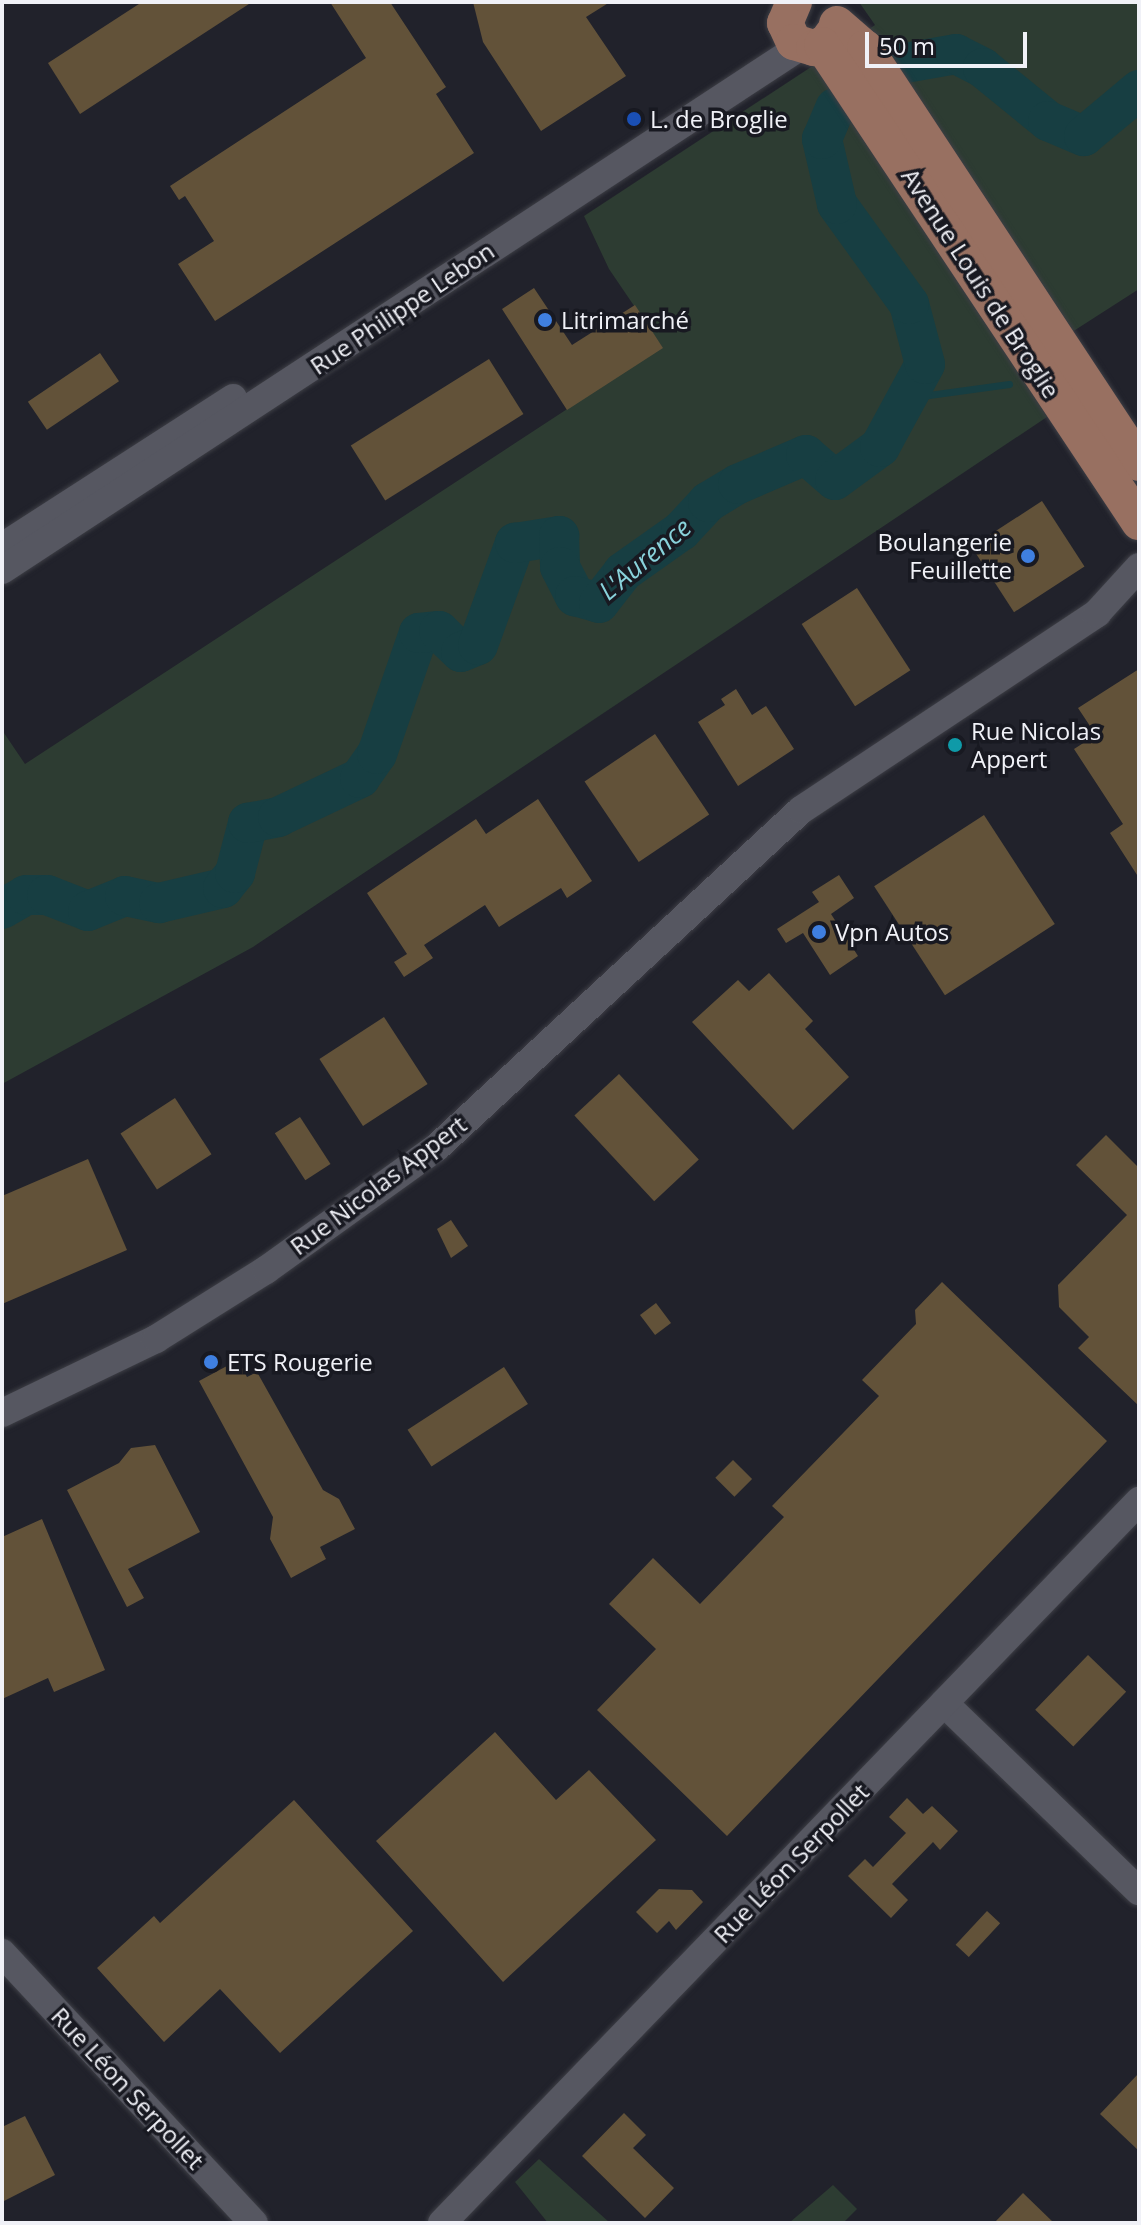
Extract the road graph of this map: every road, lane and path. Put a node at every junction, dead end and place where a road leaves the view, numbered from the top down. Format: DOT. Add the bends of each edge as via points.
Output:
graph roads {
  1 [pos="806,19"];
  2 [pos="1139,463"];
  3 [pos="1139,522"];
  4 [pos="2,547"];
  5 [pos="1139,567"];
  6 [pos="2,570"];
  7 [pos="1139,598"];
  8 [pos="1097,613"];
  9 [pos="2,1413"];
  10 [pos="1139,1501"];
  11 [pos="944,1703"];
  12 [pos="1139,1891"];
  13 [pos="2,1953"];
  14 [pos="254,2223"];
  15 [pos="442,2223"];
  1 -- 2 [label="main road, Avenue Louis de Broglie" via="865,48"];
  1 -- 3 [label="main road, Avenue Louis de Broglie"];
  1 -- 4 [label="street, Rue Philippe Lebon"];
  1 -- 6 [label="street, Rue Philippe Lebon"];
  5 -- 8 [label="street, Rue Nicolas Appert"];
  7 -- 8 [label="street, Rue Nicolas Appert"];
  8 -- 9 [label="street, Rue Nicolas Appert" via="801,810 436,1148 266,1270 156,1339"];
  10 -- 11 [label="street, Rue Léon Serpollet"];
  11 -- 12 [label="street"];
  11 -- 15 [label="street, Rue Léon Serpollet"];
  13 -- 14 [label="street, Rue Léon Serpollet"];
}
